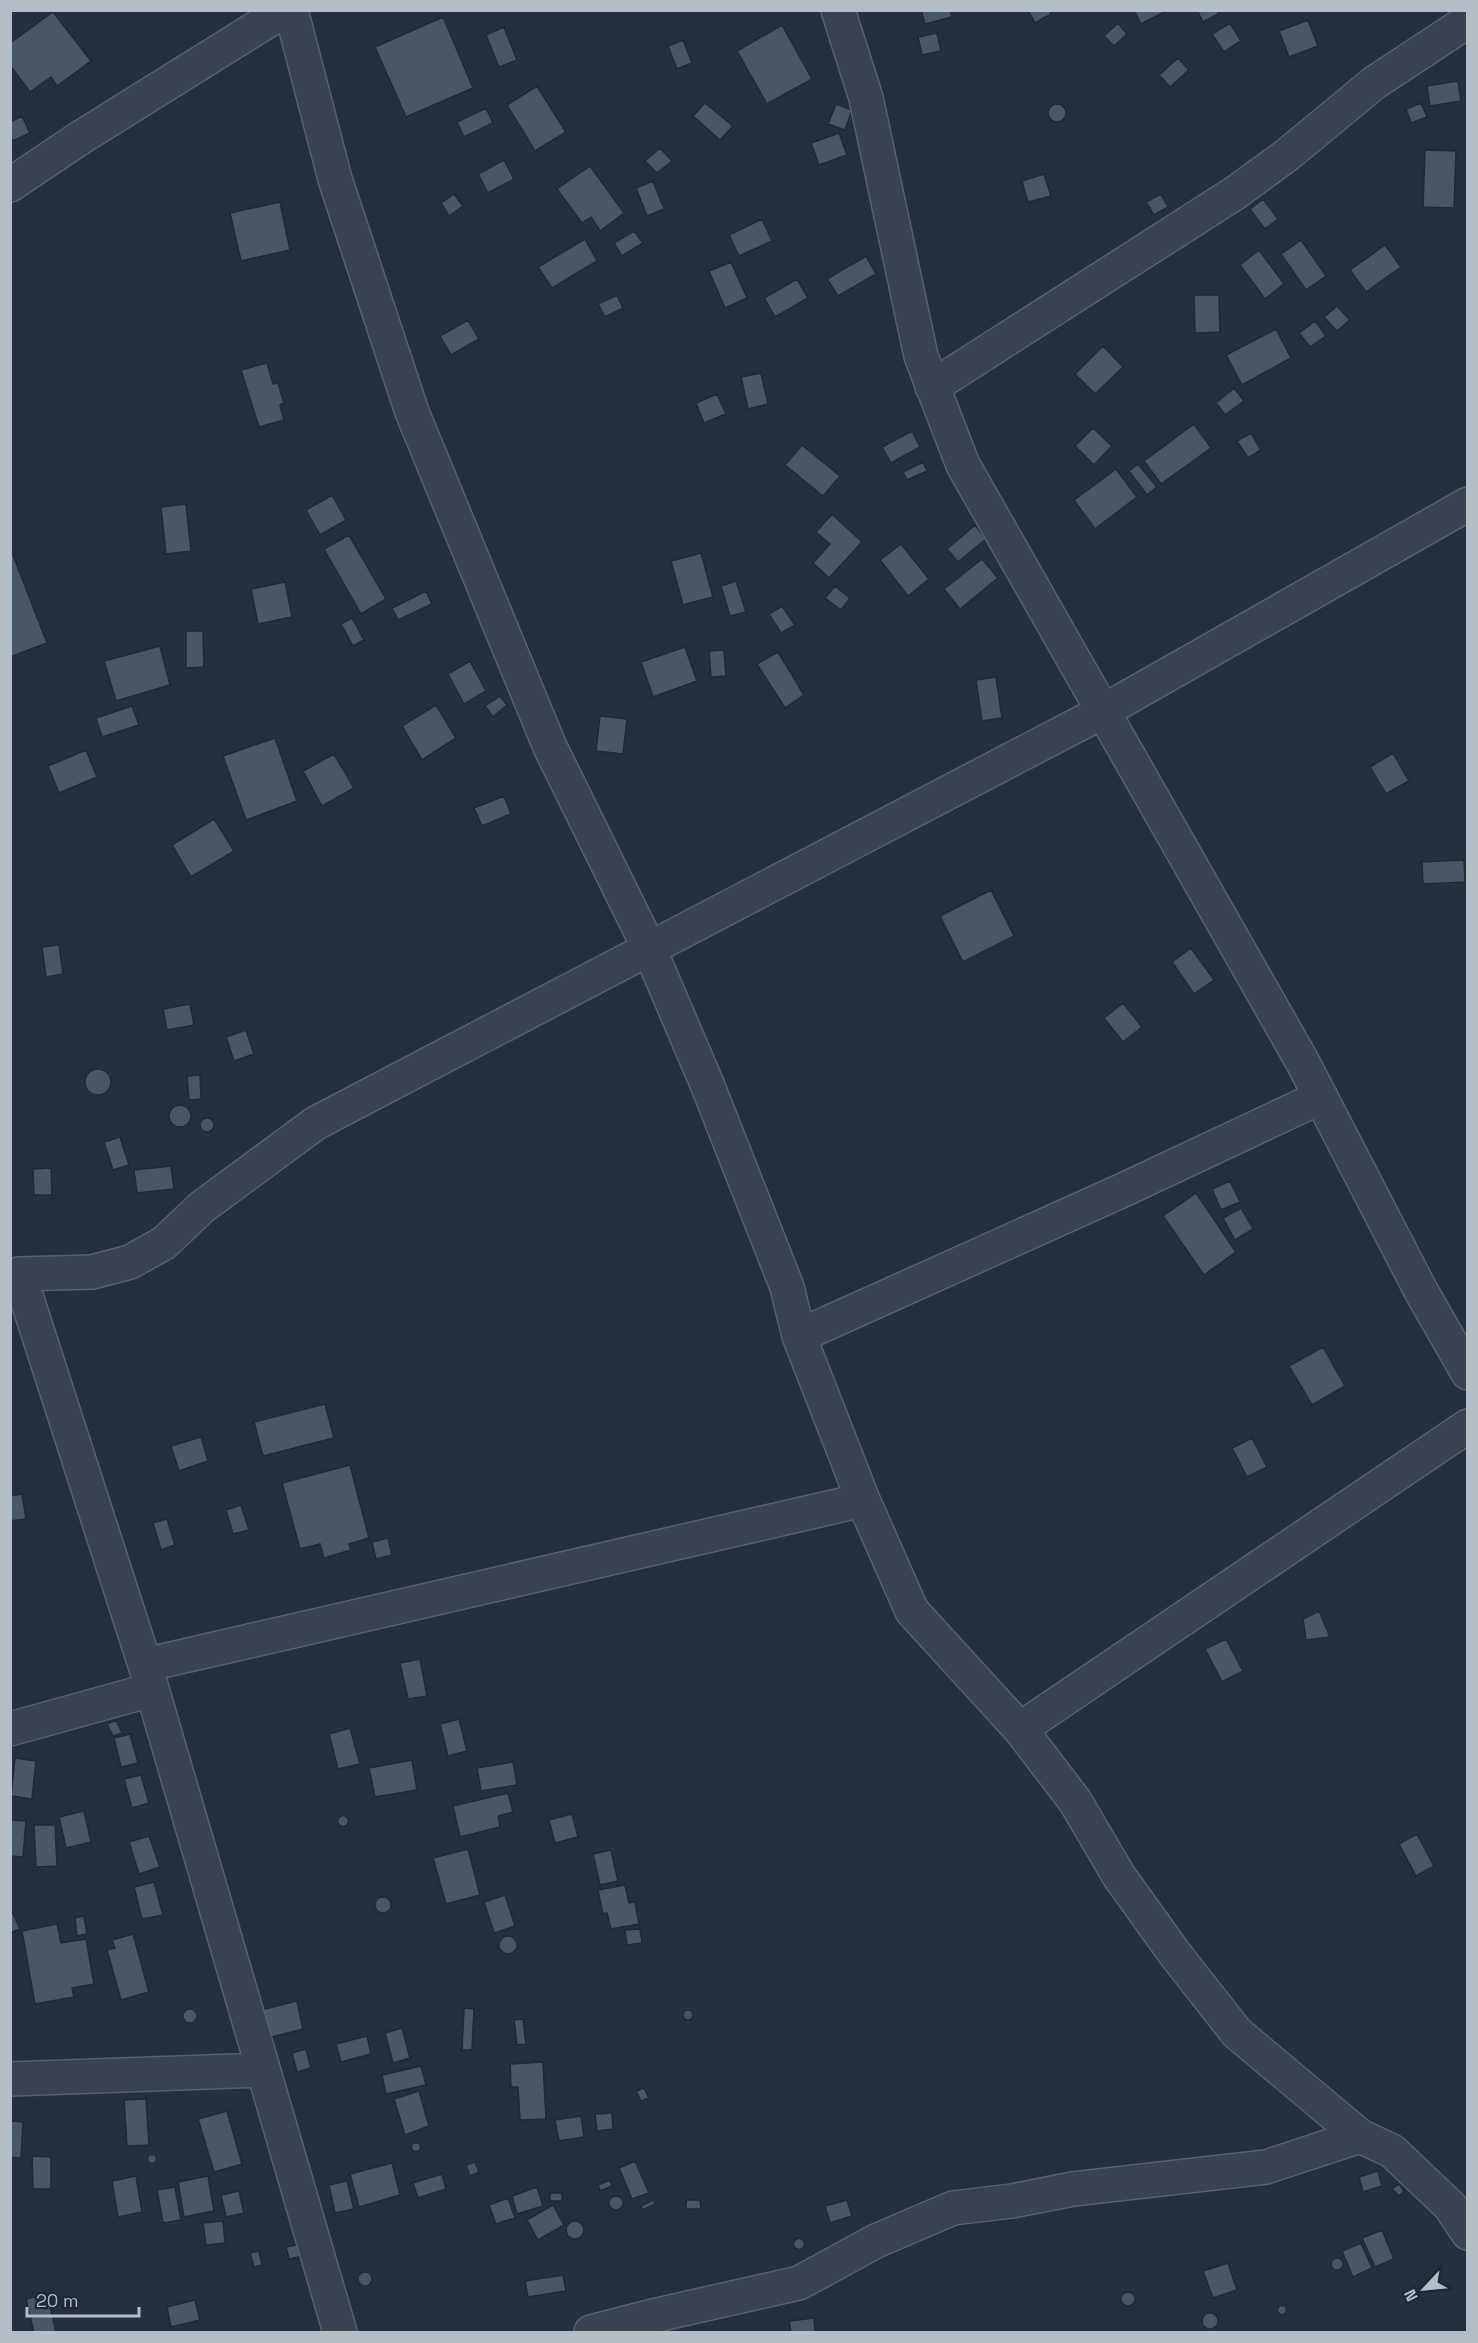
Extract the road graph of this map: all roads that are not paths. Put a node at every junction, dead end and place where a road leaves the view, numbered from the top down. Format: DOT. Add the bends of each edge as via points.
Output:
graph roads {
  1 [pos="285,10"];
  2 [pos="291,10"];
  3 [pos="838,10"];
  4 [pos="1467,21"];
  5 [pos="10,185"];
  6 [pos="932,387"];
  7 [pos="1467,504"];
  8 [pos="1102,712"];
  9 [pos="649,948"];
  10 [pos="1321,1097"];
  11 [pos="15,1275"];
  12 [pos="799,1336"];
  13 [pos="1467,1373"];
  14 [pos="1467,1426"];
  15 [pos="863,1500"];
  16 [pos="148,1677"];
  17 [pos="10,1729"];
  18 [pos="1020,1729"];
  19 [pos="263,2070"];
  20 [pos="10,2079"];
  21 [pos="1360,2136"];
  22 [pos="1467,2233"];
  23 [pos="340,2332"];
  24 [pos="591,2332"];
  1 -- 5 [label="street"];
  2 -- 9 [label="street" via="335,179 412,412 550,747"];
  3 -- 6 [label="street" via="866,98 921,356"];
  4 -- 6 [label="street" via="1374,83 1235,193"];
  6 -- 8 [label="street" via="963,465"];
  7 -- 8 [label="street"];
  8 -- 9 [label="street"];
  8 -- 10 [label="street"];
  9 -- 11 [label="street" via="316,1124 202,1207 165,1243 130,1262 92,1272"];
  9 -- 12 [label="street" via="787,1287"];
  10 -- 12 [label="street"];
  10 -- 13 [label="street"];
  11 -- 16 [label="street"];
  12 -- 15 [label="street"];
  14 -- 18 [label="street"];
  15 -- 16 [label="street"];
  15 -- 18 [label="street" via="912,1611"];
  16 -- 17 [label="street"];
  16 -- 19 [label="street"];
  18 -- 21 [label="street" via="1075,1801 1119,1875 1168,1945 1237,2033"];
  19 -- 20 [label="street"];
  19 -- 23 [label="street"];
  21 -- 22 [label="street" via="1392,2151 1449,2206"];
  21 -- 24 [label="street" via="1266,2167 1072,2189 953,2208 876,2241 799,2283"];
}
